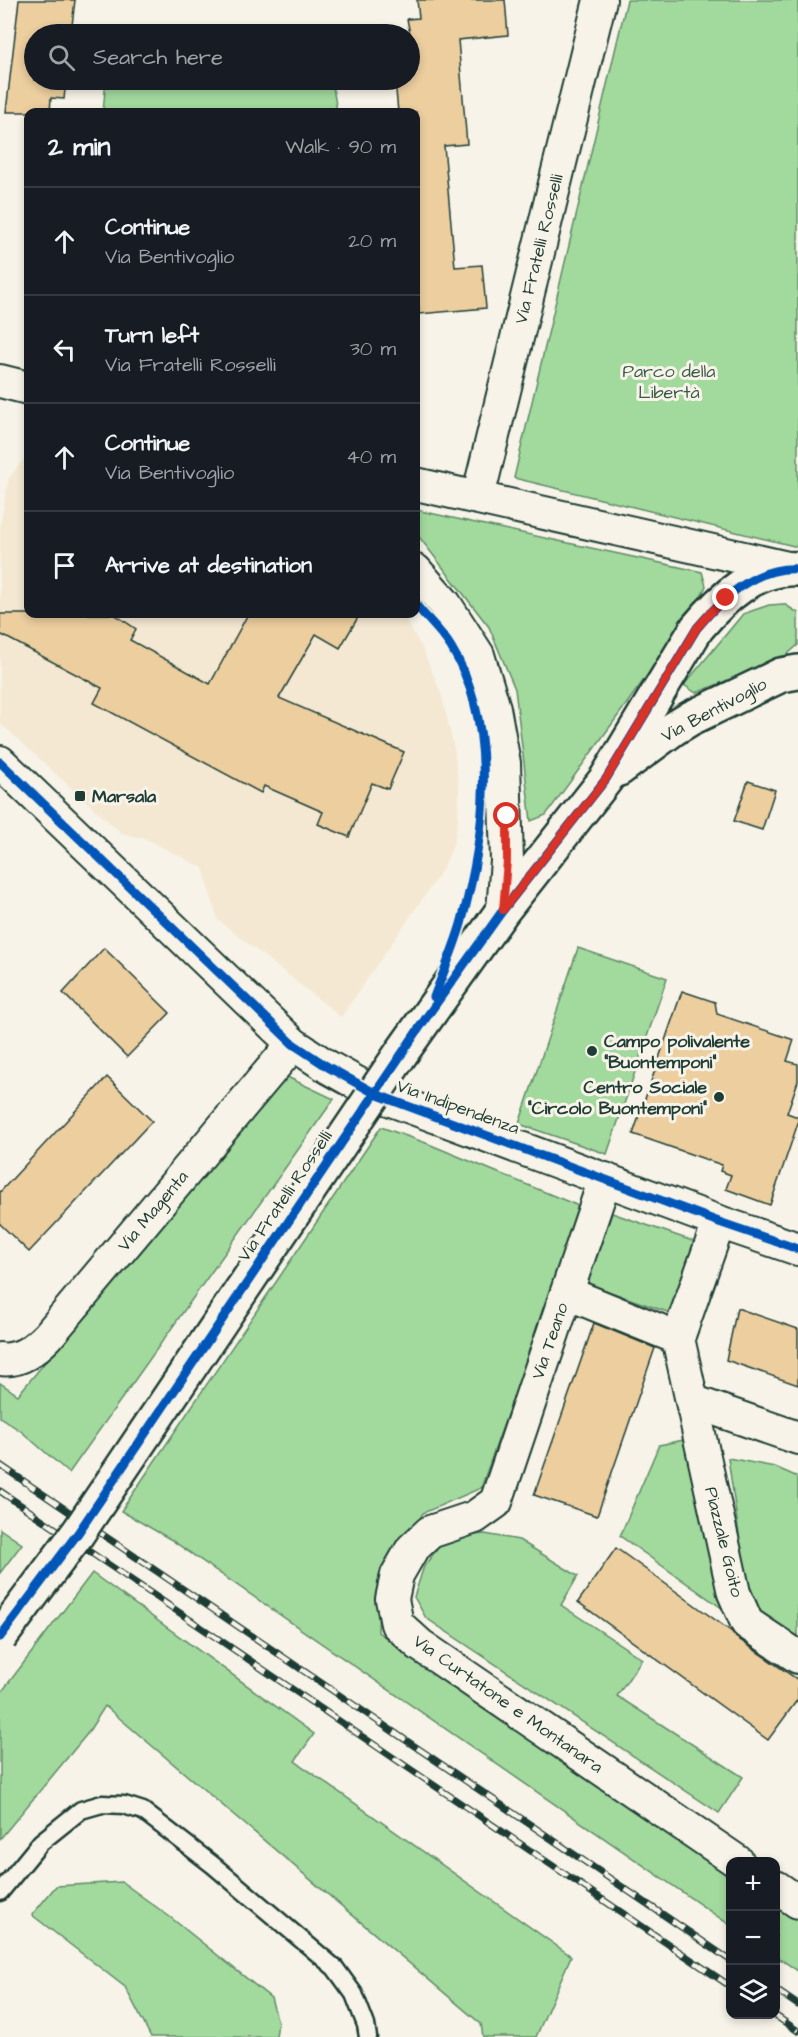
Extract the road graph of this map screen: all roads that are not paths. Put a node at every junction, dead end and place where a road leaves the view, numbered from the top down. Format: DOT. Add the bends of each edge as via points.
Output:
graph roads {
  1 [pos="600,0"];
  2 [pos="420,485"];
  3 [pos="478,497"];
  4 [pos="793,569"];
  5 [pos="420,576"];
  6 [pos="798,672"];
  7 [pos="0,762"];
  8 [pos="606,779"];
  9 [pos="503,910"];
  10 [pos="293,1044"];
  11 [pos="605,1179"];
  12 [pos="719,1222"];
  13 [pos="798,1249"];
  14 [pos="567,1293"];
  15 [pos="678,1338"];
  16 [pos="0,1359"];
  17 [pos="692,1401"];
  18 [pos="798,1438"];
  19 [pos="496,1502"];
  20 [pos="0,1637"];
  21 [pos="798,1657"];
  22 [pos="731,1857"];
  23 [pos="780,1890"];
  24 [pos="0,1892"];
  25 [pos="798,1902"];
  26 [pos="368,2037"];
  1 -- 3 [label="street, Via Fratelli Rosselli"];
  2 -- 3 [label="street, Via Bentivoglio"];
  3 -- 4 [label="street, Via Bentivoglio"];
  4 -- 8 [label="street, Via Bentivoglio" via="766,572 711,612 697,628"];
  5 -- 9 [label="street" via="445,604 478,655 494,708 506,795"];
  6 -- 8 [label="street, Via Bentivoglio" via="773,678 691,718"];
  7 -- 10 [label="street, Via Indipendenza"];
  8 -- 9 [label="street, Via Fratelli Rosselli"];
  9 -- 20 [label="street, Via Fratelli Rosselli, bridge" via="402,1052 78,1533"];
  10 -- 11 [label="street, Via Indipendenza" via="378,1095"];
  10 -- 16 [label="street, Via Magenta" via="48,1336 22,1356"];
  11 -- 12 [label="street, Via Indipendenza"];
  11 -- 14 [label="street, Via Teano"];
  12 -- 13 [label="street, Via Indipendenza"];
  12 -- 15 [label="street"];
  14 -- 15 [label="street"];
  14 -- 19 [label="street, Via Teano"];
  15 -- 17 [label="street, Piazzale Goito"];
  17 -- 18 [label="street"];
  17 -- 21 [label="street, Piazzale Goito" via="734,1593 747,1623"];
  19 -- 22 [label="street, Via Curtatone e Montanara" via="475,1517 430,1532 412,1549 397,1575 392,1599 397,1624 420,1645"];
  23 -- 25 [label="street"];
  24 -- 26 [label="lane" via="41,1842 81,1810 102,1804 143,1811 335,1968 354,1994"];
}
